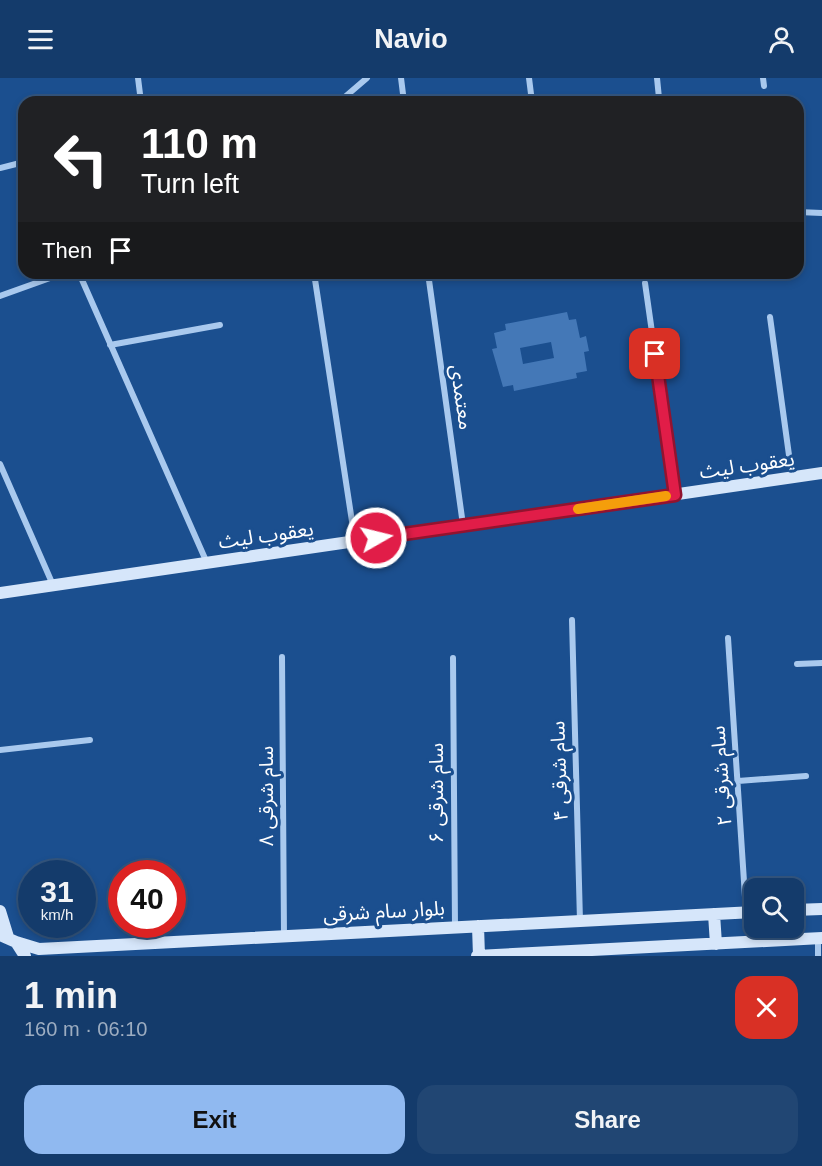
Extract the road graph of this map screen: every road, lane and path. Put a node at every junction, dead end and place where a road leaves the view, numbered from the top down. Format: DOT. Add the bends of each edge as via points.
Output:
graph roads {
  1 [pos="138,78"];
  2 [pos="367,78"];
  3 [pos="401,78"];
  4 [pos="529,78"];
  5 [pos="657,78"];
  6 [pos="763,78"];
  7 [pos="764,86"];
  8 [pos="140,96"];
  9 [pos="346,96"];
  10 [pos="403,96"];
  11 [pos="531,96"];
  12 [pos="659,96"];
  13 [pos="18,164"];
  14 [pos="0,168"];
  15 [pos="804,212"];
  16 [pos="822,213"];
  17 [pos="47,279"];
  18 [pos="82,279"];
  19 [pos="315,279"];
  20 [pos="429,279"];
  21 [pos="645,283"];
  22 [pos="0,296"];
  23 [pos="770,317"];
  24 [pos="220,325"];
  25 [pos="110,345"];
  26 [pos="0,464"];
  27 [pos="822,473"];
  28 [pos="792,478"];
  29 [pos="675,495"];
  30 [pos="463,526"];
  31 [pos="355,541"];
  32 [pos="207,563"];
  33 [pos="53,585"];
  34 [pos="0,593"];
  35 [pos="572,620"];
  36 [pos="728,638"];
  37 [pos="282,657"];
  38 [pos="453,658"];
  39 [pos="822,663"];
  40 [pos="797,664"];
  41 [pos="90,740"];
  42 [pos="0,750"];
  43 [pos="806,776"];
  44 [pos="738,782"];
  45 [pos="747,878"];
  46 [pos="822,909"];
  47 [pos="804,910"];
  48 [pos="0,911"];
  49 [pos="744,912"];
  50 [pos="714,914"];
  51 [pos="580,921"];
  52 [pos="478,926"];
  53 [pos="455,927"];
  54 [pos="284,936"];
  55 [pos="8,938"];
  56 [pos="820,938"];
  57 [pos="716,944"];
  58 [pos="693,950"];
  59 [pos="515,955"];
  60 [pos="24,956"];
  61 [pos="478,956"];
  62 [pos="818,956"];
  1 -- 8 [label="street"];
  2 -- 9 [label="street"];
  3 -- 10 [label="street"];
  4 -- 11 [label="street"];
  5 -- 12 [label="street"];
  6 -- 7 [label="street"];
  13 -- 14 [label="street"];
  15 -- 16 [label="street"];
  17 -- 22 [label="street"];
  18 -- 25 [label="street"];
  19 -- 31 [label="street"];
  20 -- 30 [label="street, معتمدی"];
  21 -- 29 [label="street"];
  23 -- 28 [label="street"];
  24 -- 25 [label="street"];
  25 -- 32 [label="street"];
  26 -- 33 [label="street"];
  27 -- 28 [label="street, یعقوب لیث"];
  28 -- 29 [label="street, یعقوب لیث"];
  29 -- 30 [label="street, یعقوب لیث"];
  30 -- 31 [label="street, یعقوب لیث"];
  31 -- 32 [label="street, یعقوب لیث"];
  32 -- 33 [label="street, یعقوب لیث"];
  33 -- 34 [label="street, یعقوب لیث"];
  35 -- 51 [label="street, سام شرقی ۴"];
  36 -- 44 [label="street, سام شرقی ۲"];
  37 -- 54 [label="street, سام شرقی ۸"];
  38 -- 53 [label="street, سام شرقی ۶"];
  39 -- 40 [label="street"];
  41 -- 42 [label="street"];
  43 -- 44 [label="street"];
  44 -- 45 [label="street, سام شرقی ۲"];
  46 -- 47 [label="street"];
  48 -- 55 [label="street"];
  49 -- 50 [label="street, بلوار سام شرقی"];
  50 -- 51 [label="street, بلوار سام شرقی"];
  50 -- 57 [label="street"];
  51 -- 52 [label="street, بلوار سام شرقی"];
  52 -- 53 [label="street, بلوار سام شرقی"];
  52 -- 61 [label="street"];
  53 -- 54 [label="street, بلوار سام شرقی"];
  54 -- 55 [label="street, بلوار سام شرقی" via="39,949"];
  55 -- 60 [label="street"];
  56 -- 57 [label="street"];
  56 -- 62 [label="street"];
  57 -- 58 [label="street"];
  58 -- 59 [label="street"];
  59 -- 61 [label="street"];
}
